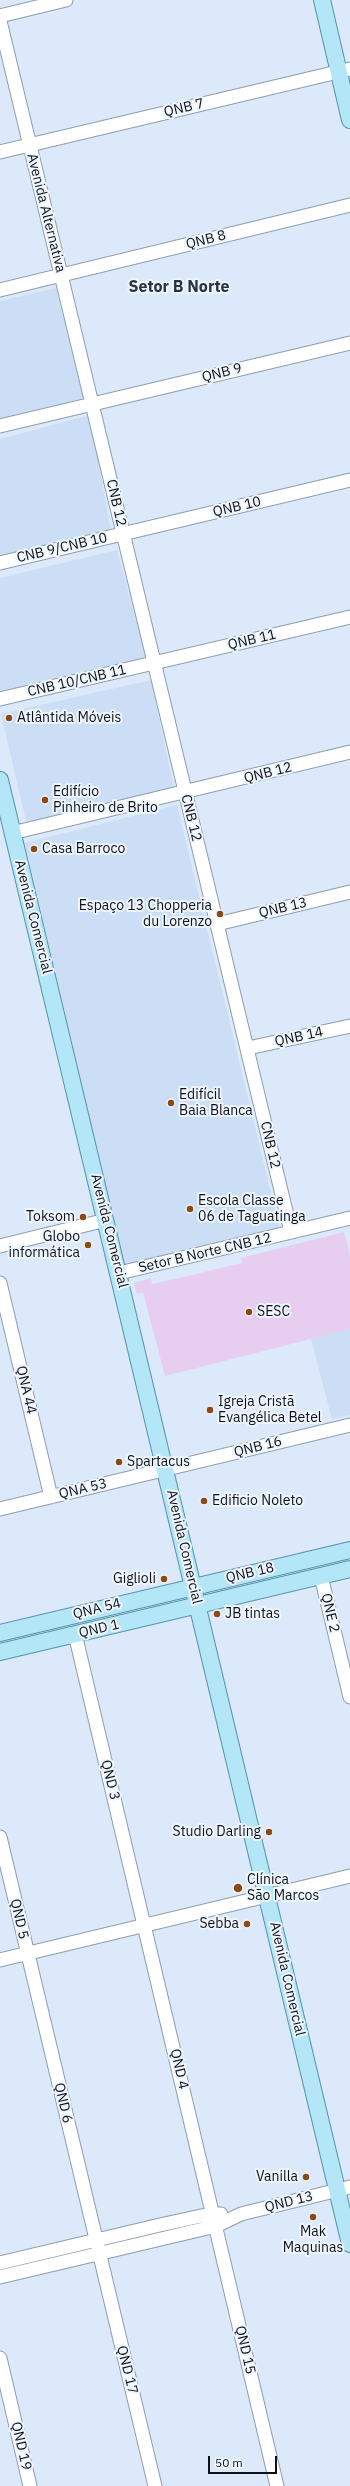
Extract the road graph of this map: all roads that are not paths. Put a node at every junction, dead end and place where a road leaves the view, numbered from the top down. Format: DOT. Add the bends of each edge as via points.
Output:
graph roads {
  1 [pos="66,0"];
  2 [pos="322,0"];
  3 [pos="0,16"];
  4 [pos="0,21"];
  5 [pos="344,70"];
  6 [pos="350,120"];
  7 [pos="30,145"];
  8 [pos="0,152"];
  9 [pos="350,205"];
  10 [pos="61,275"];
  11 [pos="0,290"];
  12 [pos="350,342"];
  13 [pos="93,404"];
  14 [pos="0,426"];
  15 [pos="350,480"];
  16 [pos="123,534"];
  17 [pos="0,563"];
  18 [pos="350,616"];
  19 [pos="153,663"];
  20 [pos="0,698"];
  21 [pos="350,752"];
  22 [pos="0,780"];
  23 [pos="185,793"];
  24 [pos="12,833"];
  25 [pos="350,892"];
  26 [pos="217,924"];
  27 [pos="350,1026"];
  28 [pos="248,1048"];
  29 [pos="350,1218"];
  30 [pos="106,1220"];
  31 [pos="291,1232"];
  32 [pos="0,1246"];
  33 [pos="119,1273"];
  34 [pos="0,1283"];
  35 [pos="350,1425"];
  36 [pos="166,1469"];
  37 [pos="51,1497"];
  38 [pos="0,1509"];
  39 [pos="350,1550"];
  40 [pos="306,1560"];
  41 [pos="350,1569"];
  42 [pos="316,1577"];
  43 [pos="193,1586"];
  44 [pos="122,1603"];
  45 [pos="198,1605"];
  46 [pos="126,1622"];
  47 [pos="0,1633"];
  48 [pos="75,1634"];
  49 [pos="0,1652"];
  50 [pos="350,1697"];
  51 [pos="0,1837"];
  52 [pos="350,1876"];
  53 [pos="267,1895"];
  54 [pos="145,1925"];
  55 [pos="27,1953"];
  56 [pos="0,1960"];
  57 [pos="343,2188"];
  58 [pos="215,2220"];
  59 [pos="96,2240"];
  60 [pos="350,2244"];
  61 [pos="99,2254"];
  62 [pos="0,2263"];
  63 [pos="0,2277"];
  64 [pos="0,2358"];
  65 [pos="30,2486"];
  66 [pos="155,2486"];
  67 [pos="277,2486"];
  1 -- 3 [label="street"];
  2 -- 5 [label="main road"];
  4 -- 7 [label="street, Avenida Alternativa"];
  5 -- 6 [label="main road"];
  5 -- 7 [label="street, QNB 7"];
  7 -- 8 [label="street, QNB 7"];
  7 -- 10 [label="street, Avenida Alternativa"];
  9 -- 10 [label="street, QNB 8"];
  10 -- 11 [label="street, QNB 8"];
  10 -- 13 [label="street, Avenida Alternativa"];
  12 -- 13 [label="street, QNB 9"];
  13 -- 14 [label="street, QNB 9"];
  13 -- 16 [label="street, CNB 12"];
  15 -- 16 [label="street, QNB 10"];
  16 -- 17 [label="street, CNB 9/CNB 10"];
  16 -- 19 [label="street, CNB 12"];
  18 -- 19 [label="street, QNB 11"];
  19 -- 20 [label="street, CNB 10/CNB 11"];
  19 -- 23 [label="street, CNB 12"];
  21 -- 23 [label="street, QNB 12"];
  22 -- 24 [label="main road, Avenida Comercial"];
  23 -- 24 [label="street, QNB 12"];
  23 -- 26 [label="street, CNB 12"];
  24 -- 30 [label="main road, Avenida Comercial"];
  25 -- 26 [label="street, QNB 13"];
  26 -- 28 [label="street, CNB 12"];
  27 -- 28 [label="street, QNB 14"];
  28 -- 31 [label="street, CNB 12"];
  29 -- 31 [label="street, Setor B Norte CNB 12"];
  30 -- 32 [label="street"];
  30 -- 33 [label="main road, Avenida Comercial"];
  31 -- 33 [label="street, Setor B Norte CNB 12"];
  33 -- 36 [label="main road, Avenida Comercial"];
  34 -- 37 [label="street, QNA 44"];
  35 -- 36 [label="street, QNB 16"];
  36 -- 37 [label="street, QNA 53"];
  36 -- 43 [label="main road, Avenida Comercial"];
  37 -- 38 [label="street, QNA 53"];
  39 -- 40 [label="main road, QNB 18"];
  40 -- 42 [label="main road" via="305,1571"];
  40 -- 43 [label="main road, QNB 18"];
  41 -- 42 [label="main road, QND 1"];
  42 -- 45 [label="main road, QND 1"];
  42 -- 50 [label="street, QNE 2"];
  43 -- 44 [label="main road, QNA 54"];
  43 -- 45 [label="main road, Avenida Comercial"];
  44 -- 46 [label="main road" via="128,1611"];
  44 -- 47 [label="main road, QNA 54"];
  45 -- 46 [label="main road, QND 1"];
  45 -- 53 [label="main road, Avenida Comercial"];
  46 -- 48 [label="main road, QND 1"];
  48 -- 49 [label="main road, QND 1"];
  48 -- 54 [label="street, QND 3"];
  51 -- 55 [label="street, QND 5"];
  52 -- 53 [label="street"];
  53 -- 54 [label="street"];
  53 -- 57 [label="main road, Avenida Comercial"];
  54 -- 55 [label="street"];
  54 -- 58 [label="street, QND 4"];
  55 -- 56 [label="street"];
  55 -- 59 [label="street, QND 6"];
  57 -- 58 [label="street, QND 13"];
  57 -- 60 [label="main road, Avenida Comercial"];
  58 -- 59 [label="street"];
  58 -- 61 [label="street"];
  58 -- 67 [label="street, QND 15"];
  59 -- 61 [label="street, QND 6"];
  59 -- 62 [label="street"];
  61 -- 63 [label="street"];
  61 -- 66 [label="street, QND 17"];
  64 -- 65 [label="street, QND 19"];
}
